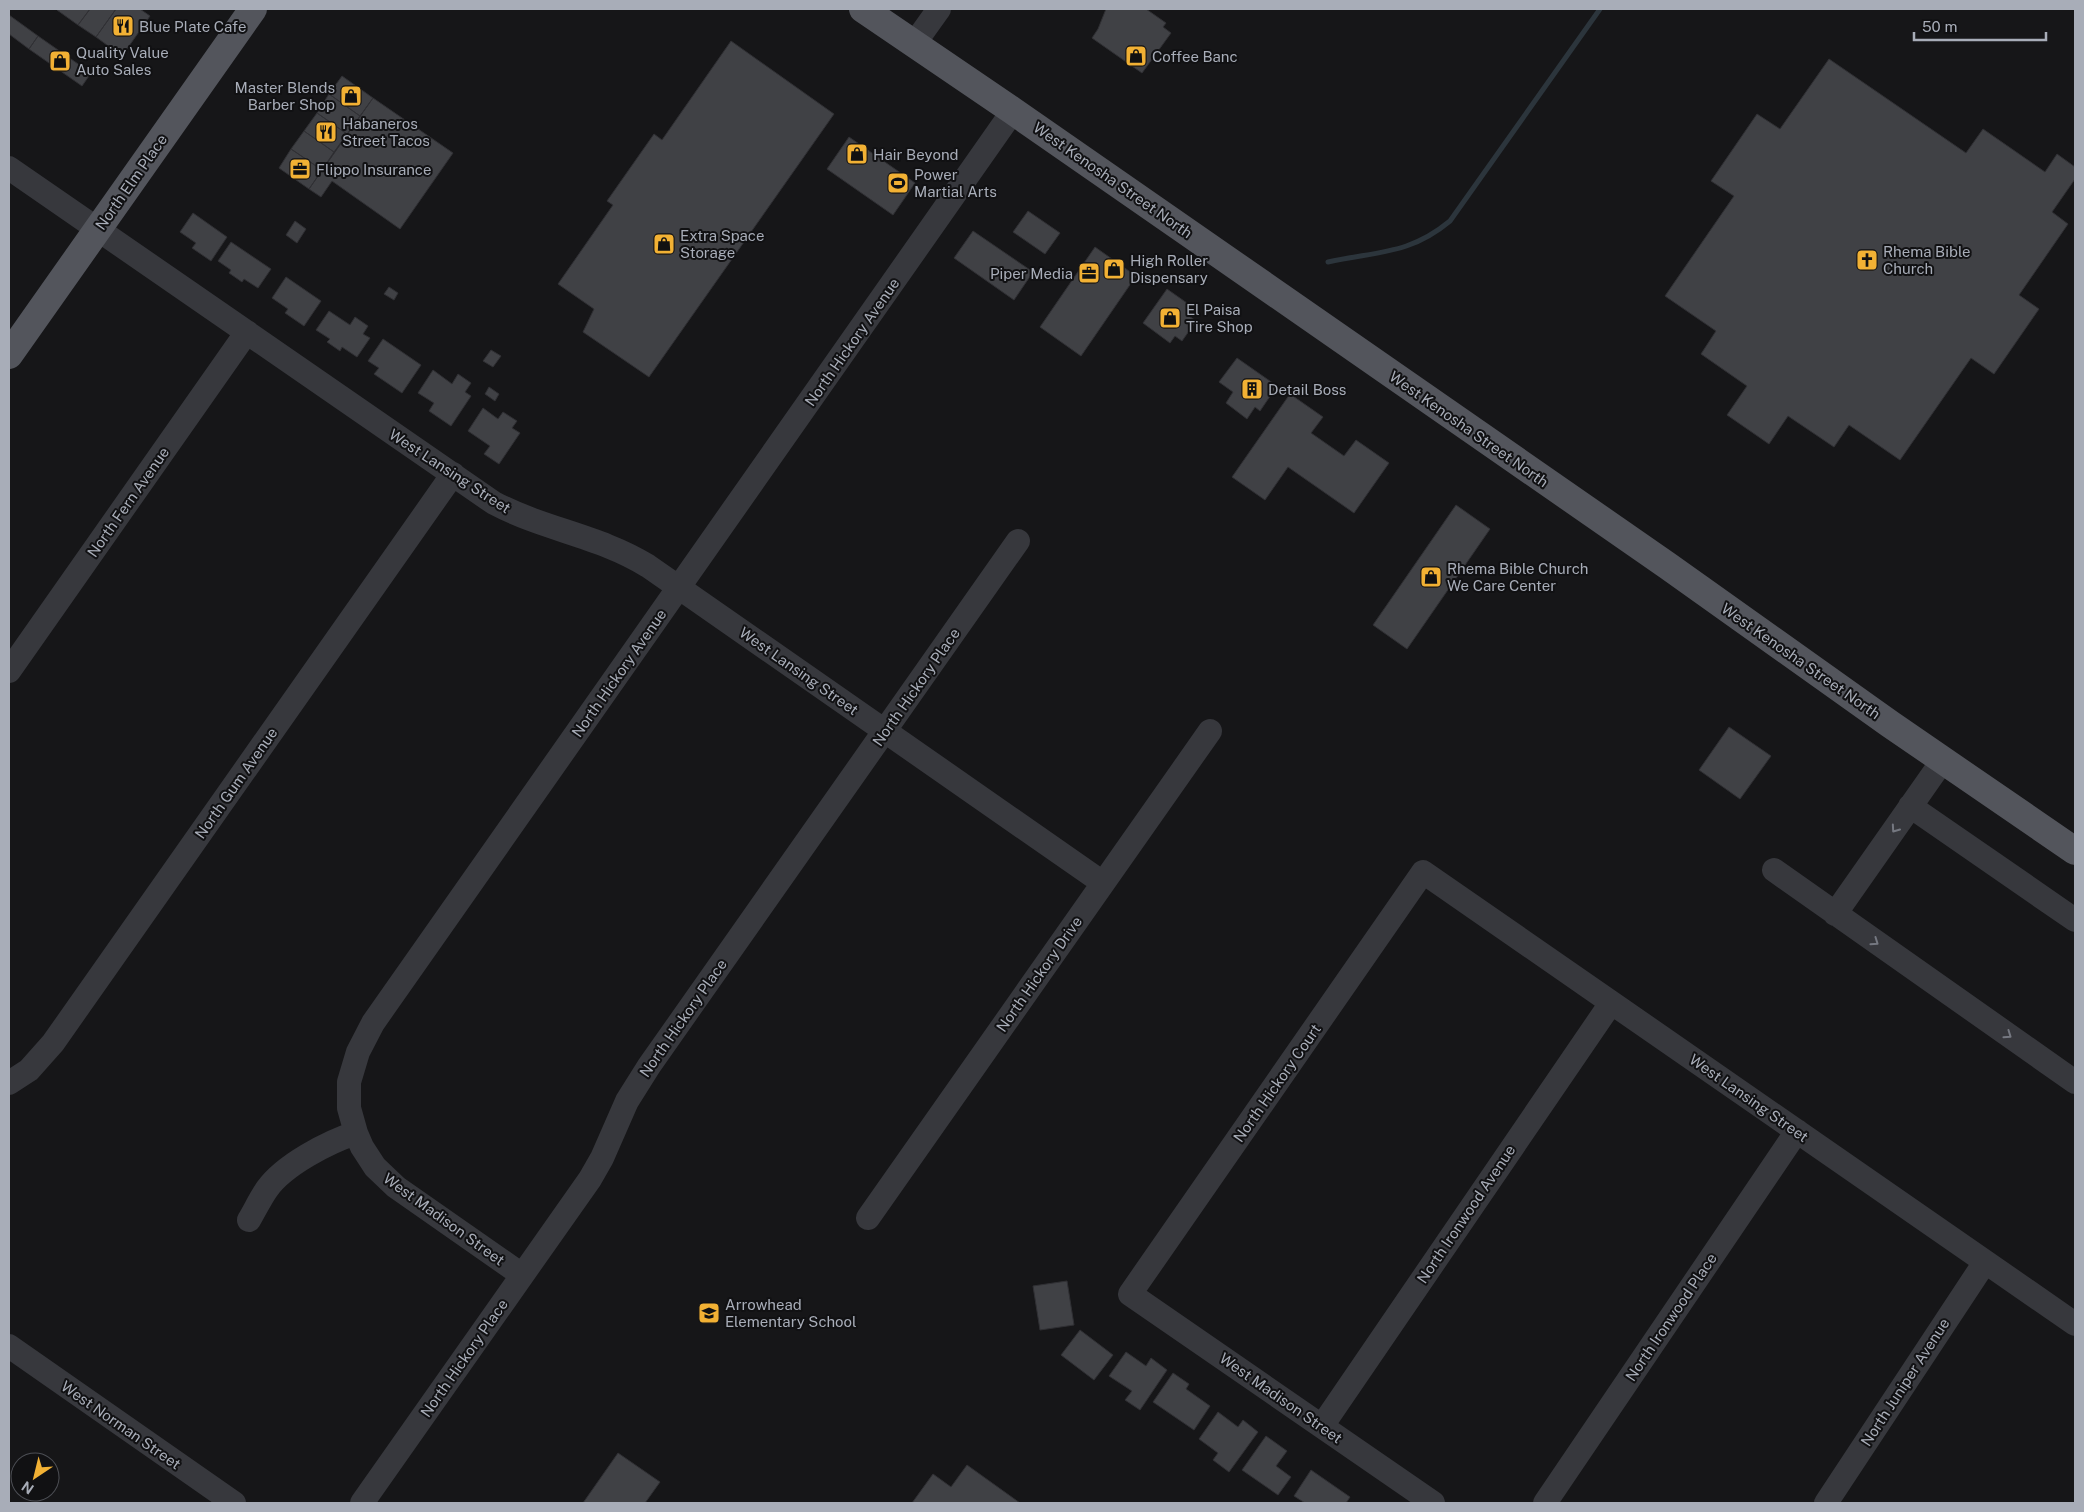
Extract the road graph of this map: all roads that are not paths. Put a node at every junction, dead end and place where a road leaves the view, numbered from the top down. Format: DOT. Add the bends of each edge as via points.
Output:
graph roads {
  1 [pos="253,9"];
  2 [pos="863,9"];
  3 [pos="939,9"];
  4 [pos="914,44"];
  5 [pos="1013,111"];
  6 [pos="9,168"];
  7 [pos="98,228"];
  8 [pos="247,332"];
  9 [pos="9,355"];
  10 [pos="453,474"];
  11 [pos="1018,541"];
  12 [pos="680,588"];
  13 [pos="9,671"];
  14 [pos="884,731"];
  15 [pos="1210,731"];
  16 [pos="1943,760"];
  17 [pos="1910,806"];
  18 [pos="2075,851"];
  19 [pos="1774,870"];
  20 [pos="1423,872"];
  21 [pos="1103,883"];
  22 [pos="1835,914"];
  23 [pos="2075,920"];
  24 [pos="1611,1002"];
  25 [pos="2075,1082"];
  26 [pos="9,1083"];
  27 [pos="1797,1131"];
  28 [pos="356,1133"];
  29 [pos="868,1218"];
  30 [pos="249,1220"];
  31 [pos="1985,1262"];
  32 [pos="522,1275"];
  33 [pos="1130,1294"];
  34 [pos="2075,1324"];
  35 [pos="9,1346"];
  36 [pos="1322,1426"];
  37 [pos="234,1503"];
  38 [pos="362,1503"];
  39 [pos="1433,1503"];
  40 [pos="1546,1503"];
  41 [pos="1826,1503"];
  1 -- 7 [label="main road, North Elm Place"];
  2 -- 4 [label="main road, West Kenosha Street North"];
  3 -- 4 [label="street"];
  4 -- 5 [label="main road, West Kenosha Street North"];
  5 -- 12 [label="street, North Hickory Avenue"];
  5 -- 16 [label="main road, West Kenosha Street North"];
  6 -- 7 [label="street, West Lansing Street"];
  7 -- 8 [label="street, West Lansing Street"];
  7 -- 9 [label="main road, North Elm Place"];
  8 -- 10 [label="street, West Lansing Street"];
  8 -- 13 [label="street, North Fern Avenue"];
  10 -- 12 [label="street, West Lansing Street" via="509,511 617,549"];
  10 -- 26 [label="street, North Gum Avenue" via="53,1043 29,1070"];
  11 -- 14 [label="street, North Hickory Place"];
  12 -- 14 [label="street, West Lansing Street"];
  12 -- 28 [label="street, North Hickory Avenue" via="373,1023 358,1052 349,1082 349,1108"];
  14 -- 21 [label="street, West Lansing Street"];
  14 -- 32 [label="street, North Hickory Place" via="640,1079 620,1114 598,1167"];
  15 -- 21 [label="street, North Hickory Drive"];
  16 -- 17 [label="street"];
  16 -- 18 [label="main road, West Kenosha Street North"];
  17 -- 22 [label="street, one-way"];
  17 -- 23 [label="street"];
  19 -- 22 [label="street"];
  20 -- 24 [label="street, West Lansing Street"];
  20 -- 33 [label="street, North Hickory Court"];
  21 -- 29 [label="street, North Hickory Drive"];
  22 -- 25 [label="street, one-way"];
  24 -- 27 [label="street, West Lansing Street"];
  24 -- 36 [label="street, North Ironwood Avenue"];
  27 -- 31 [label="street, West Lansing Street"];
  27 -- 40 [label="street, North Ironwood Place"];
  28 -- 30 [label="street" via="328,1143 282,1174 267,1188"];
  28 -- 32 [label="street, West Madison Street" via="368,1157 389,1182"];
  31 -- 34 [label="street, West Lansing Street"];
  31 -- 41 [label="street, North Juniper Avenue"];
  32 -- 38 [label="street, North Hickory Place"];
  33 -- 36 [label="street, West Madison Street"];
  35 -- 37 [label="street, West Norman Street"];
  36 -- 39 [label="street, West Madison Street"];
}
